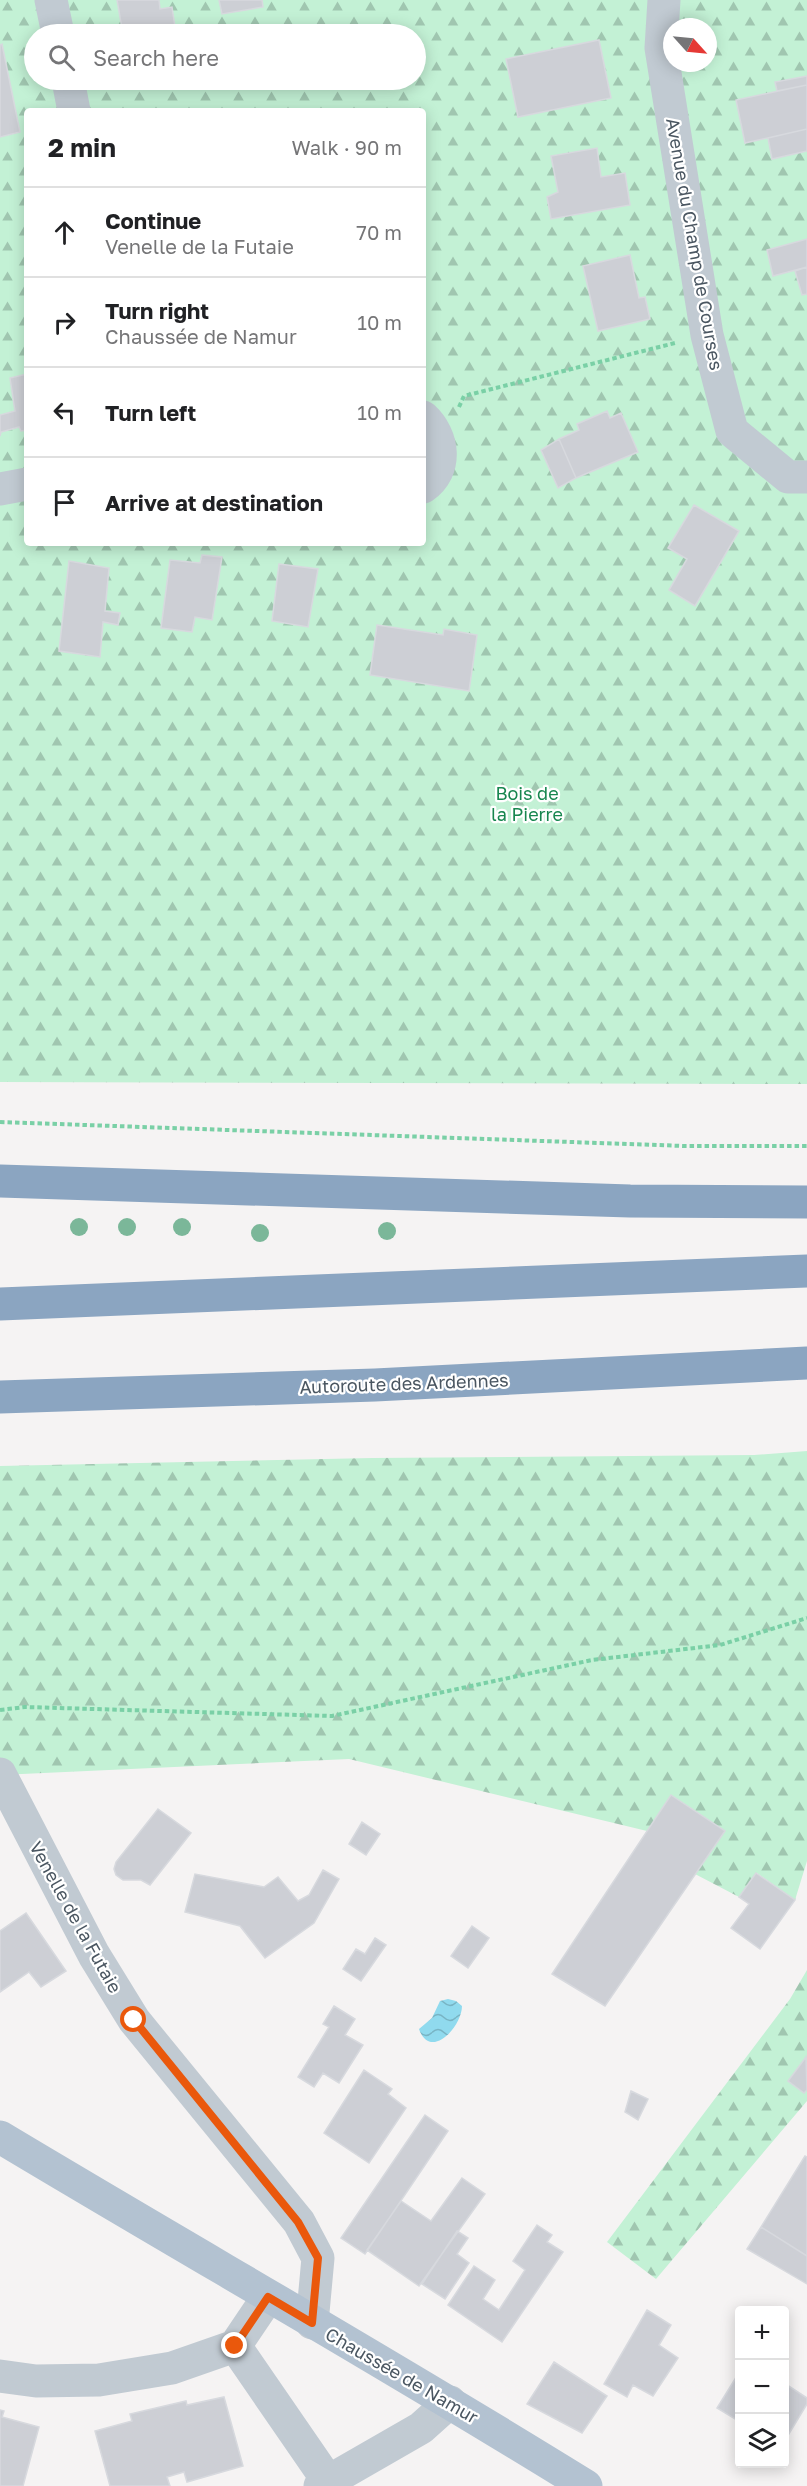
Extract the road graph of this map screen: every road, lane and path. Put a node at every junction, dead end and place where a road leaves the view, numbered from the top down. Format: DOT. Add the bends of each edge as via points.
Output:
graph roads {
  1 [pos="51,0"];
  2 [pos="664,0"];
  3 [pos="56,24"];
  4 [pos="70,90"];
  5 [pos="73,108"];
  6 [pos="707,335"];
  7 [pos="432,430"];
  8 [pos="807,477"];
  9 [pos="24,485"];
  10 [pos="426,485"];
  11 [pos="0,489"];
  12 [pos="0,1122"];
  13 [pos="807,1146"];
  14 [pos="0,1181"];
  15 [pos="807,1202"];
  16 [pos="807,1271"];
  17 [pos="0,1304"];
  18 [pos="807,1364"];
  19 [pos="0,1397"];
  20 [pos="807,1618"];
  21 [pos="0,1710"];
  22 [pos="0,1774"];
  23 [pos="0,2137"];
  24 [pos="268,2297"];
  25 [pos="312,2323"];
  26 [pos="235,2346"];
  27 [pos="0,2376"];
  28 [pos="450,2402"];
  29 [pos="324,2484"];
  30 [pos="586,2486"];
  1 -- 3 [label="street"];
  2 -- 6 [label="street, Avenue du Champ de Courses" via="661,48"];
  4 -- 5 [label="street"];
  6 -- 7 [label="path" via="464,396"];
  6 -- 8 [label="street, Avenue du Champ de Courses" via="732,431 788,477"];
  7 -- 10 [label="street" via="440,464"];
  9 -- 11 [label="street"];
  12 -- 13 [label="path" via="685,1146"];
  14 -- 15 [label="highway" via="630,1201"];
  16 -- 17 [label="highway"];
  18 -- 19 [label="highway, Autoroute des Ardennes" via="375,1385"];
  20 -- 21 [label="path" via="720,1645 592,1660 332,1716 25,1707"];
  22 -- 25 [label="street, Venelle de la Futaie" via="94,1955 134,2020 304,2231 318,2258"];
  23 -- 24 [label="main road, Chaussée de Namur"];
  24 -- 25 [label="main road, Chaussée de Namur"];
  24 -- 26 [label="street"];
  25 -- 28 [label="main road, Chaussée de Namur"];
  26 -- 27 [label="street" via="172,2368 99,2380 36,2381"];
  26 -- 29 [label="street"];
  28 -- 29 [label="street" via="421,2428"];
  28 -- 30 [label="main road, Chaussée de Namur"];
}
